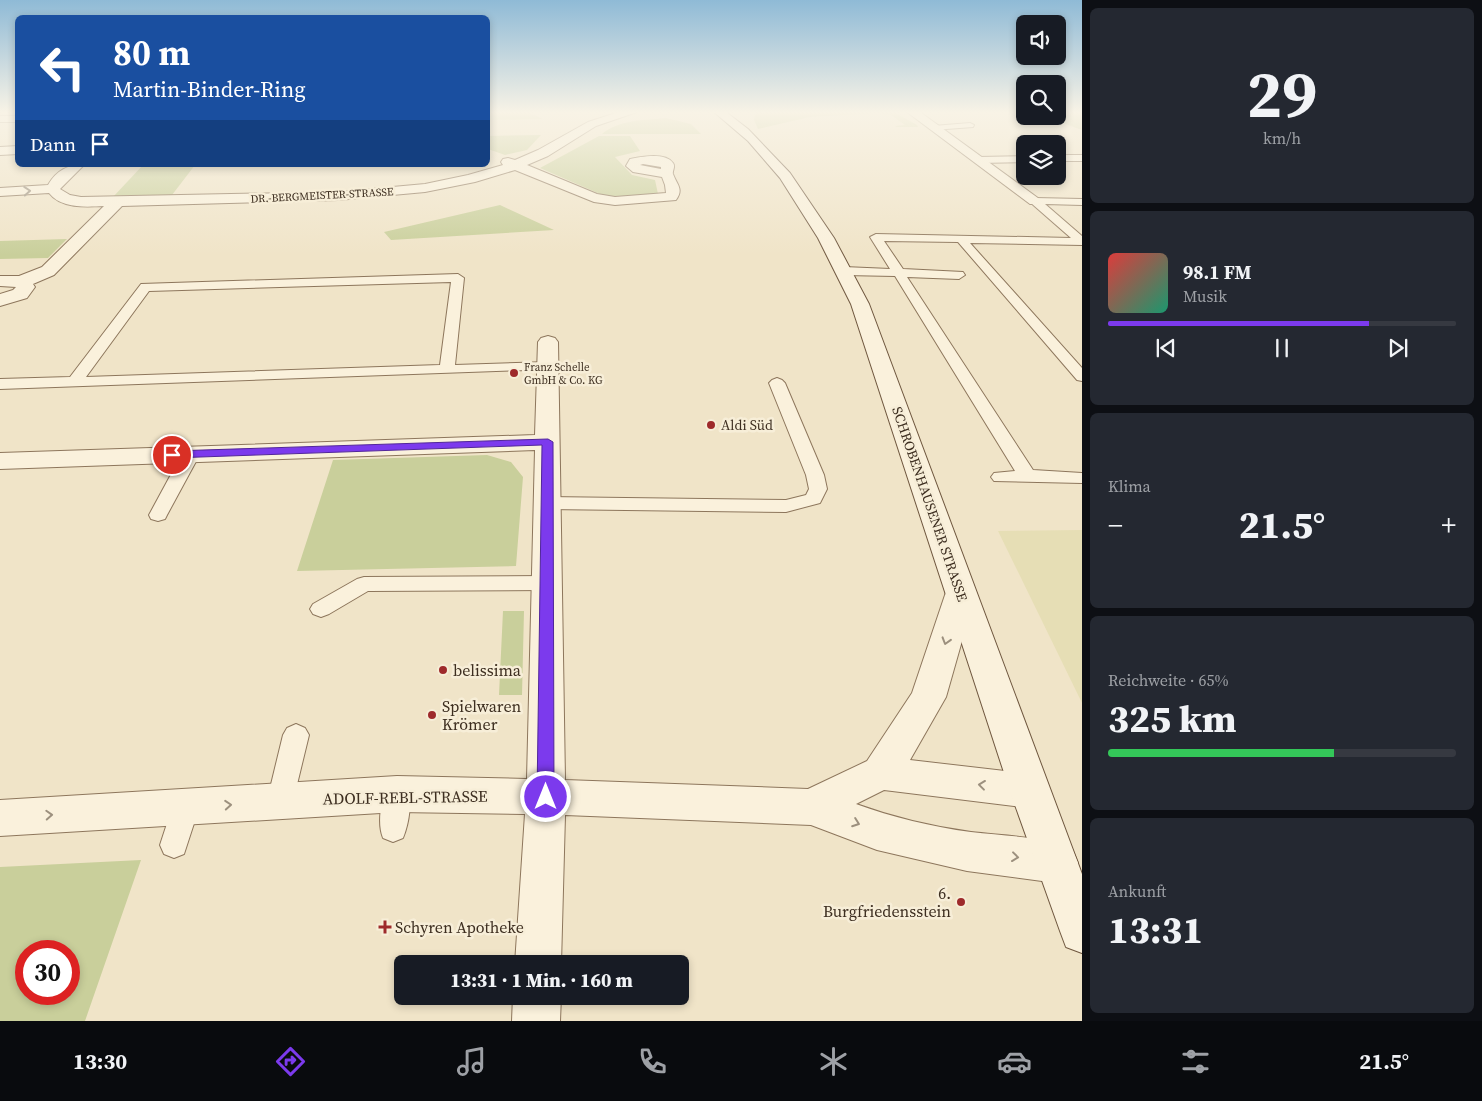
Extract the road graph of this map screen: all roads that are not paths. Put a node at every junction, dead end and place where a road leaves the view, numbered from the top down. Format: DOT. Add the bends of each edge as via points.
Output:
graph roads {
  1 [pos="501,160"];
  2 [pos="529,160"];
  3 [pos="772,160"];
  4 [pos="978,160"];
  5 [pos="516,165"];
  6 [pos="75,167"];
  7 [pos="666,174"];
  8 [pos="53,189"];
  9 [pos="0,192"];
  10 [pos="1035,201"];
  11 [pos="117,202"];
  12 [pos="1082,202"];
  13 [pos="1058,221"];
  14 [pos="1074,222"];
  15 [pos="961,239"];
  16 [pos="1082,242"];
  17 [pos="844,271"];
  18 [pos="898,273"];
  19 [pos="960,275"];
  20 [pos="0,281"];
  21 [pos="21,282"];
  22 [pos="0,300"];
  23 [pos="548,353"];
  24 [pos="447,369"];
  25 [pos="1082,377"];
  26 [pos="74,382"];
  27 [pos="777,383"];
  28 [pos="0,384"];
  29 [pos="548,442"];
  30 [pos="191,454"];
  31 [pos="0,460"];
  32 [pos="1027,475"];
  33 [pos="1000,477"];
  34 [pos="1082,478"];
  35 [pos="547,503"];
  36 [pos="158,515"];
  37 [pos="547,583"];
  38 [pos="960,594"];
  39 [pos="321,609"];
  40 [pos="296,735"];
  41 [pos="881,773"];
  42 [pos="1030,791"];
  43 [pos="546,797"];
  44 [pos="280,801"];
  45 [pos="811,806"];
  46 [pos="185,808"];
  47 [pos="0,818"];
  48 [pos="174,845"];
  49 [pos="1057,863"];
  50 [pos="1082,931"];
  51 [pos="538,955"];
  52 [pos="537,1005"];
  53 [pos="536,1021"];
  1 -- 5 [label="street"];
  2 -- 5 [label="street, DR.-BERGMEISTER-STRASSE"];
  3 -- 17 [label="street, SCHROBENHAUSENER STRASSE" via="807,207"];
  4 -- 10 [label="street"];
  5 -- 7 [label="street" via="605,201 671,197 673,191"];
  5 -- 11 [label="street, DR.-BERGMEISTER-STRASSE" via="470,179 378,193"];
  6 -- 8 [label="street"];
  9 -- 8 [label="street, one-way"];
  8 -- 11 [label="street, DR.-BERGMEISTER-STRASSE" via="56,194 70,200"];
  10 -- 12 [label="lane"];
  10 -- 13 [label="lane"];
  11 -- 21 [label="street" via="48,270"];
  13 -- 14 [label="lane"];
  13 -- 16 [label="lane"];
  15 -- 16 [label="lane"];
  15 -- 18 [label="lane" via="876,237"];
  15 -- 25 [label="lane"];
  17 -- 18 [label="lane"];
  17 -- 38 [label="street, SCHROBENHAUSENER STRASSE" via="878,353"];
  18 -- 19 [label="lane"];
  18 -- 32 [label="lane"];
  20 -- 21 [label="street"];
  21 -- 22 [label="street" via="25,284 24,290"];
  23 -- 24 [label="lane"];
  23 -- 29 [label="street"];
  24 -- 26 [label="lane"];
  24 -- 26 [label="lane" via="458,278 145,287"];
  26 -- 28 [label="lane"];
  27 -- 35 [label="lane" via="815,475 818,489 812,499 786,506"];
  29 -- 30 [label="street"];
  29 -- 35 [label="street"];
  30 -- 31 [label="street"];
  30 -- 36 [label="lane"];
  32 -- 33 [label="lane"];
  32 -- 34 [label="lane"];
  35 -- 37 [label="street"];
  37 -- 39 [label="lane" via="364,584"];
  37 -- 43 [label="street"];
  38 -- 41 [label="street, one-way" via="928,698"];
  38 -- 42 [label="street, SCHROBENHAUSENER STRASSE"];
  40 -- 44 [label="lane"];
  42 -- 41 [label="street, one-way"];
  41 -- 45 [label="street, ADOLF-REBL-STRASSE"];
  42 -- 49 [label="street, SCHROBENHAUSENER STRASSE"];
  43 -- 44 [label="street, ADOLF-REBL-STRASSE" via="395,812"];
  43 -- 45 [label="street, ADOLF-REBL-STRASSE"];
  43 -- 51 [label="street"];
  46 -- 44 [label="street, ADOLF-REBL-STRASSE, one-way"];
  45 -- 49 [label="street, ADOLF-REBL-STRASSE, one-way" via="877,831 918,841"];
  47 -- 46 [label="street, ADOLF-REBL-STRASSE, one-way"];
  46 -- 48 [label="lane"];
  49 -- 50 [label="street, SCHROBENHAUSENER STRASSE"];
  52 -- 53 [label="street"];
}
